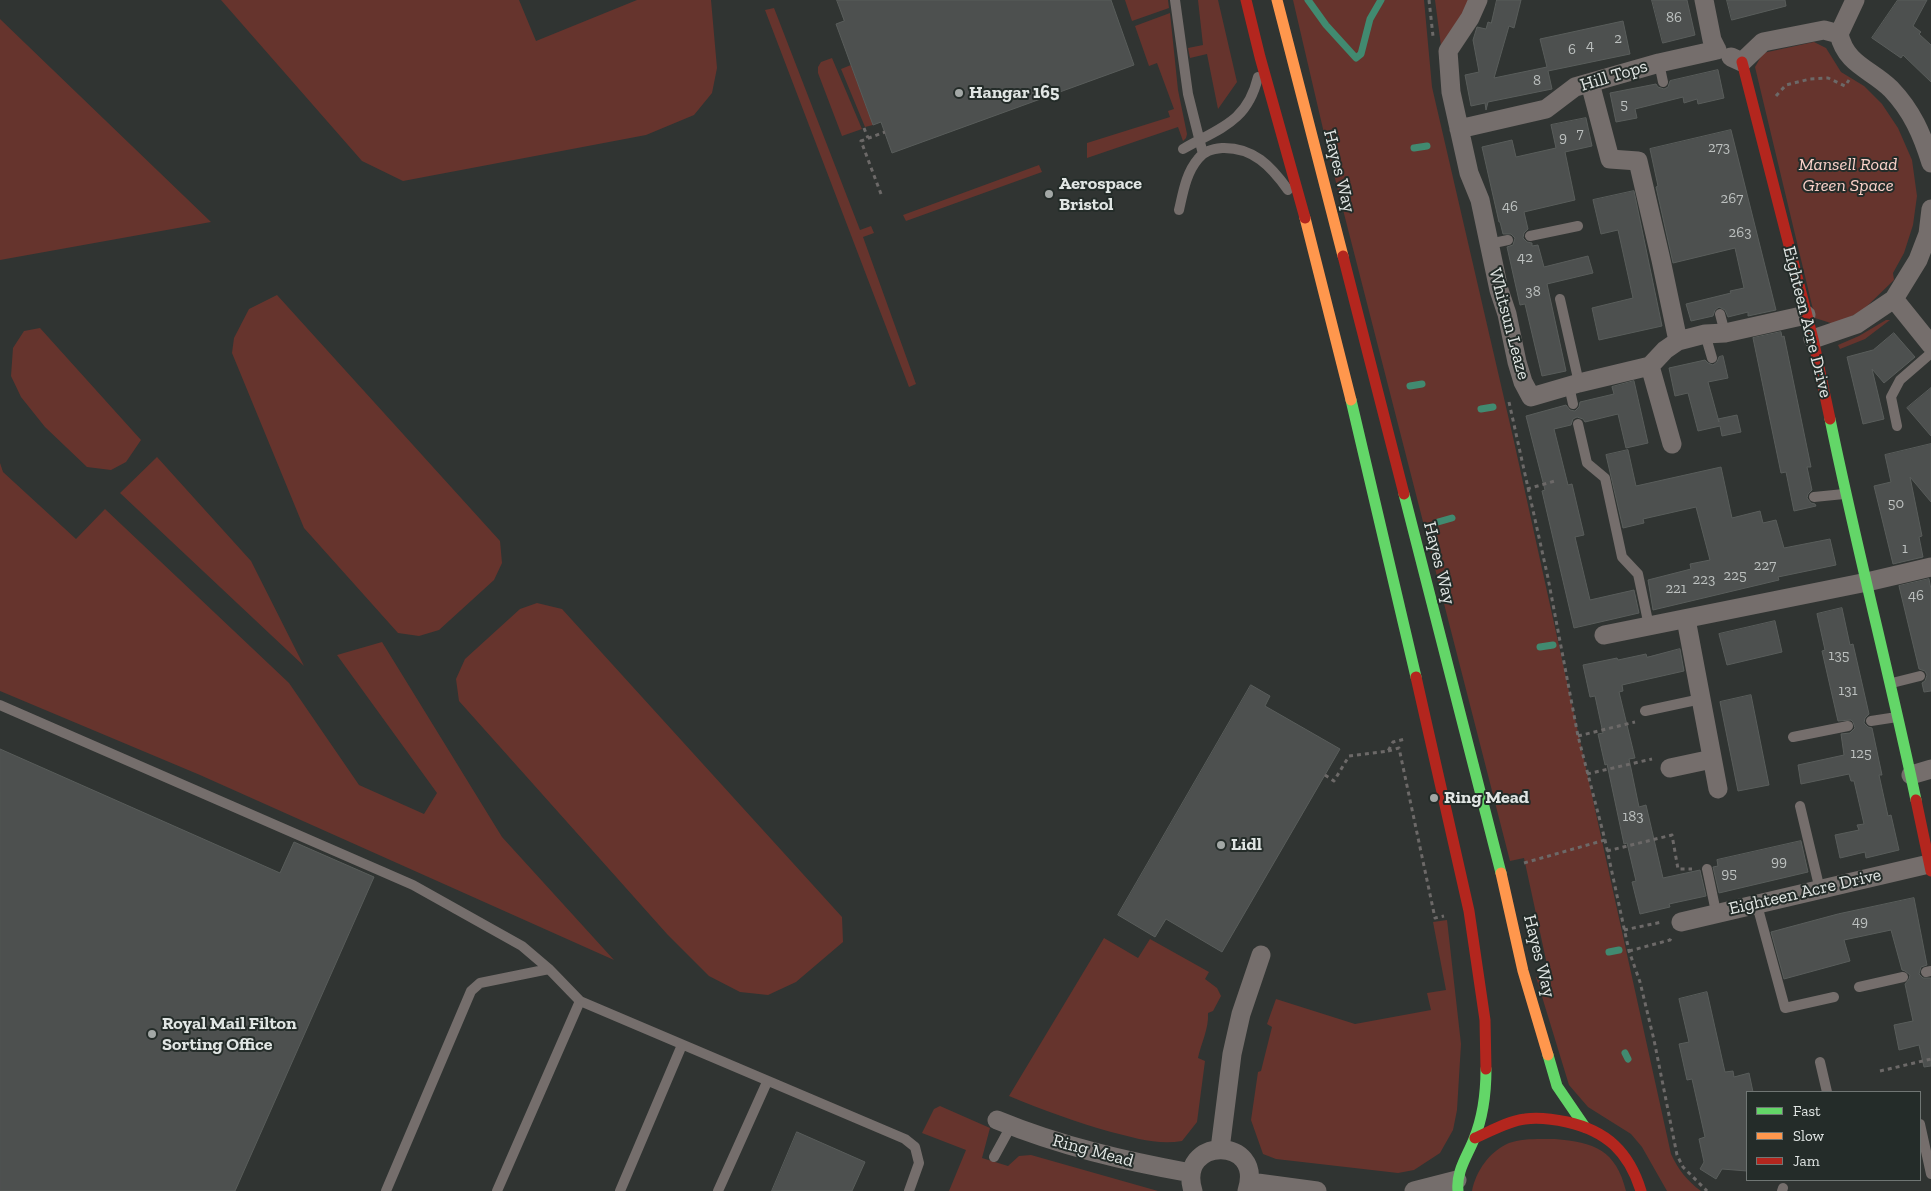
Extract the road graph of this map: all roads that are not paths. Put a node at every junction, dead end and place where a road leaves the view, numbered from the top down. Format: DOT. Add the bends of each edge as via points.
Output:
graph roads {
  1 [pos="1175,0"];
  2 [pos="1246,0"];
  3 [pos="1277,0"];
  4 [pos="1478,0"];
  5 [pos="1704,0"];
  6 [pos="1855,0"];
  7 [pos="1839,34"];
  8 [pos="1717,50"];
  9 [pos="1260,57"];
  10 [pos="1742,62"];
  11 [pos="1659,63"];
  12 [pos="1590,82"];
  13 [pos="1663,82"];
  14 [pos="1459,129"];
  15 [pos="1199,140"];
  16 [pos="1183,149"];
  17 [pos="1203,154"];
  18 [pos="1931,163"];
  19 [pos="1931,209"];
  20 [pos="1179,210"];
  21 [pos="1305,216"];
  22 [pos="1578,226"];
  23 [pos="1530,236"];
  24 [pos="1508,240"];
  25 [pos="1489,244"];
  26 [pos="1560,299"];
  27 [pos="1894,299"];
  28 [pos="1720,314"];
  29 [pos="1806,315"];
  30 [pos="1725,333"];
  31 [pos="1705,334"];
  32 [pos="1813,339"];
  33 [pos="1678,341"];
  34 [pos="1931,345"];
  35 [pos="1931,353"];
  36 [pos="1712,358"];
  37 [pos="1650,366"];
  38 [pos="1573,391"];
  39 [pos="1578,424"];
  40 [pos="1897,426"];
  41 [pos="1672,444"];
  42 [pos="1845,493"];
  43 [pos="1814,497"];
  44 [pos="1931,567"];
  45 [pos="1867,582"];
  46 [pos="1686,619"];
  47 [pos="1649,626"];
  48 [pos="1604,635"];
  49 [pos="1920,676"];
  50 [pos="1891,683"];
  51 [pos="1701,699"];
  52 [pos="0,705"];
  53 [pos="1645,711"];
  54 [pos="1897,716"];
  55 [pos="1871,722"];
  56 [pos="1848,726"];
  57 [pos="1793,737"];
  58 [pos="1712,760"];
  59 [pos="1670,768"];
  60 [pos="1931,770"];
  61 [pos="1911,776"];
  62 [pos="1718,789"];
  63 [pos="1800,806"];
  64 [pos="1930,868"];
  65 [pos="1707,869"];
  66 [pos="1820,890"];
  67 [pos="1757,905"];
  68 [pos="1716,912"];
  69 [pos="1681,922"];
  70 [pos="1261,954"];
  71 [pos="549,969"];
  72 [pos="1903,977"];
  73 [pos="1859,987"];
  74 [pos="1834,996"];
  75 [pos="580,1002"];
  76 [pos="682,1045"];
  77 [pos="1820,1062"];
  78 [pos="767,1082"];
  79 [pos="1827,1091"];
  80 [pos="1004,1123"];
  81 [pos="1585,1127"];
  82 [pos="1921,1129"];
  83 [pos="1475,1138"];
  84 [pos="1220,1148"];
  85 [pos="994,1157"];
  86 [pos="1931,1174"];
  87 [pos="1192,1182"];
  88 [pos="1458,1185"];
  89 [pos="1249,1186"];
  90 [pos="386,1191"];
  91 [pos="497,1191"];
  92 [pos="620,1191"];
  93 [pos="718,1191"];
  94 [pos="910,1191"];
  95 [pos="1317,1191"];
  96 [pos="1414,1191"];
  97 [pos="1640,1191"];
  1 -- 15 [label="lane" via="1182,58"];
  2 -- 9 [label="street"];
  3 -- 81 [label="street, Hayes Way" via="1500,869 1523,970 1558,1086"];
  4 -- 14 [label="street, Whitsun Leaze" via="1448,51 1451,92"];
  5 -- 8 [label="street"];
  6 -- 7 [label="street"];
  7 -- 10 [label="street" via="1824,30 1763,42"];
  7 -- 18 [label="street" via="1850,59 1890,88 1906,106 1922,134"];
  8 -- 10 [label="street"];
  8 -- 11 [label="street, Hill Tops"];
  9 -- 15 [label="lane" via="1254,92 1241,114"];
  9 -- 21 [label="street"];
  10 -- 29 [label="street, Eighteen Acre Drive"];
  11 -- 12 [label="street, Hill Tops"];
  11 -- 13 [label="lane"];
  12 -- 14 [label="street, Hill Tops" via="1575,88 1546,109"];
  12 -- 33 [label="street" via="1610,159 1638,161 1655,261"];
  14 -- 25 [label="street, Whitsun Leaze"];
  15 -- 16 [label="lane"];
  15 -- 17 [label="lane"];
  17 -- 20 [label="lane" via="1189,175"];
  17 -- 21 [label="lane" via="1211,149 1226,148 1244,150 1258,158 1280,179"];
  19 -- 27 [label="street" via="1928,234 1918,260"];
  21 -- 83 [label="street" via="1469,911 1485,1020 1486,1094"];
  22 -- 23 [label="lane"];
  24 -- 25 [label="lane"];
  25 -- 38 [label="street, Whitsun Leaze" via="1517,362 1531,397"];
  26 -- 38 [label="lane"];
  27 -- 32 [label="street" via="1857,324"];
  27 -- 34 [label="street"];
  28 -- 30 [label="lane"];
  29 -- 30 [label="street"];
  29 -- 32 [label="street, Eighteen Acre Drive"];
  30 -- 31 [label="street"];
  31 -- 33 [label="street"];
  31 -- 36 [label="lane"];
  32 -- 42 [label="street, Eighteen Acre Drive"];
  33 -- 37 [label="street"];
  35 -- 40 [label="lane" via="1900,380 1892,397"];
  37 -- 38 [label="street, Whitsun Leaze"];
  37 -- 41 [label="street"];
  39 -- 47 [label="lane" via="1587,463 1605,478 1622,557 1638,574"];
  42 -- 43 [label="lane"];
  42 -- 45 [label="street, Eighteen Acre Drive"];
  44 -- 45 [label="street"];
  45 -- 46 [label="street"];
  45 -- 50 [label="street, Eighteen Acre Drive"];
  46 -- 47 [label="street"];
  46 -- 51 [label="street"];
  47 -- 48 [label="street"];
  49 -- 50 [label="lane"];
  50 -- 54 [label="street, Eighteen Acre Drive"];
  51 -- 53 [label="lane"];
  51 -- 58 [label="street"];
  52 -- 71 [label="lane" via="413,885 522,946"];
  54 -- 55 [label="lane"];
  54 -- 61 [label="street, Eighteen Acre Drive"];
  56 -- 57 [label="lane"];
  58 -- 59 [label="street"];
  58 -- 62 [label="street"];
  60 -- 61 [label="street"];
  61 -- 64 [label="street, Eighteen Acre Drive"];
  63 -- 66 [label="lane"];
  64 -- 66 [label="street, Eighteen Acre Drive"];
  65 -- 68 [label="lane"];
  66 -- 67 [label="street, Eighteen Acre Drive"];
  67 -- 68 [label="street, Eighteen Acre Drive"];
  67 -- 74 [label="lane" via="1785,1008"];
  68 -- 69 [label="street, Eighteen Acre Drive"];
  70 -- 84 [label="street" via="1232,1054"];
  71 -- 75 [label="lane"];
  71 -- 90 [label="lane" via="480,983 471,991"];
  72 -- 73 [label="lane"];
  75 -- 76 [label="lane"];
  75 -- 91 [label="lane"];
  76 -- 78 [label="lane"];
  76 -- 92 [label="lane"];
  77 -- 79 [label="lane"];
  78 -- 93 [label="lane"];
  78 -- 94 [label="lane" via="905,1139 916,1147 919,1163"];
  80 -- 85 [label="lane"];
  80 -- 87 [label="street, Ring Mead" via="1056,1142"];
  81 -- 83 [label="street" via="1555,1119 1525,1119"];
  81 -- 97 [label="street" via="1614,1144 1635,1171"];
  82 -- 86 [label="lane"];
  83 -- 88 [label="street" via="1461,1167"];
  84 -- 87 [label="street" via="1196,1160"];
  84 -- 89 [label="street" via="1230,1150 1242,1159 1250,1172"];
  88 -- 96 [label="street"];
  89 -- 95 [label="street"];
}
